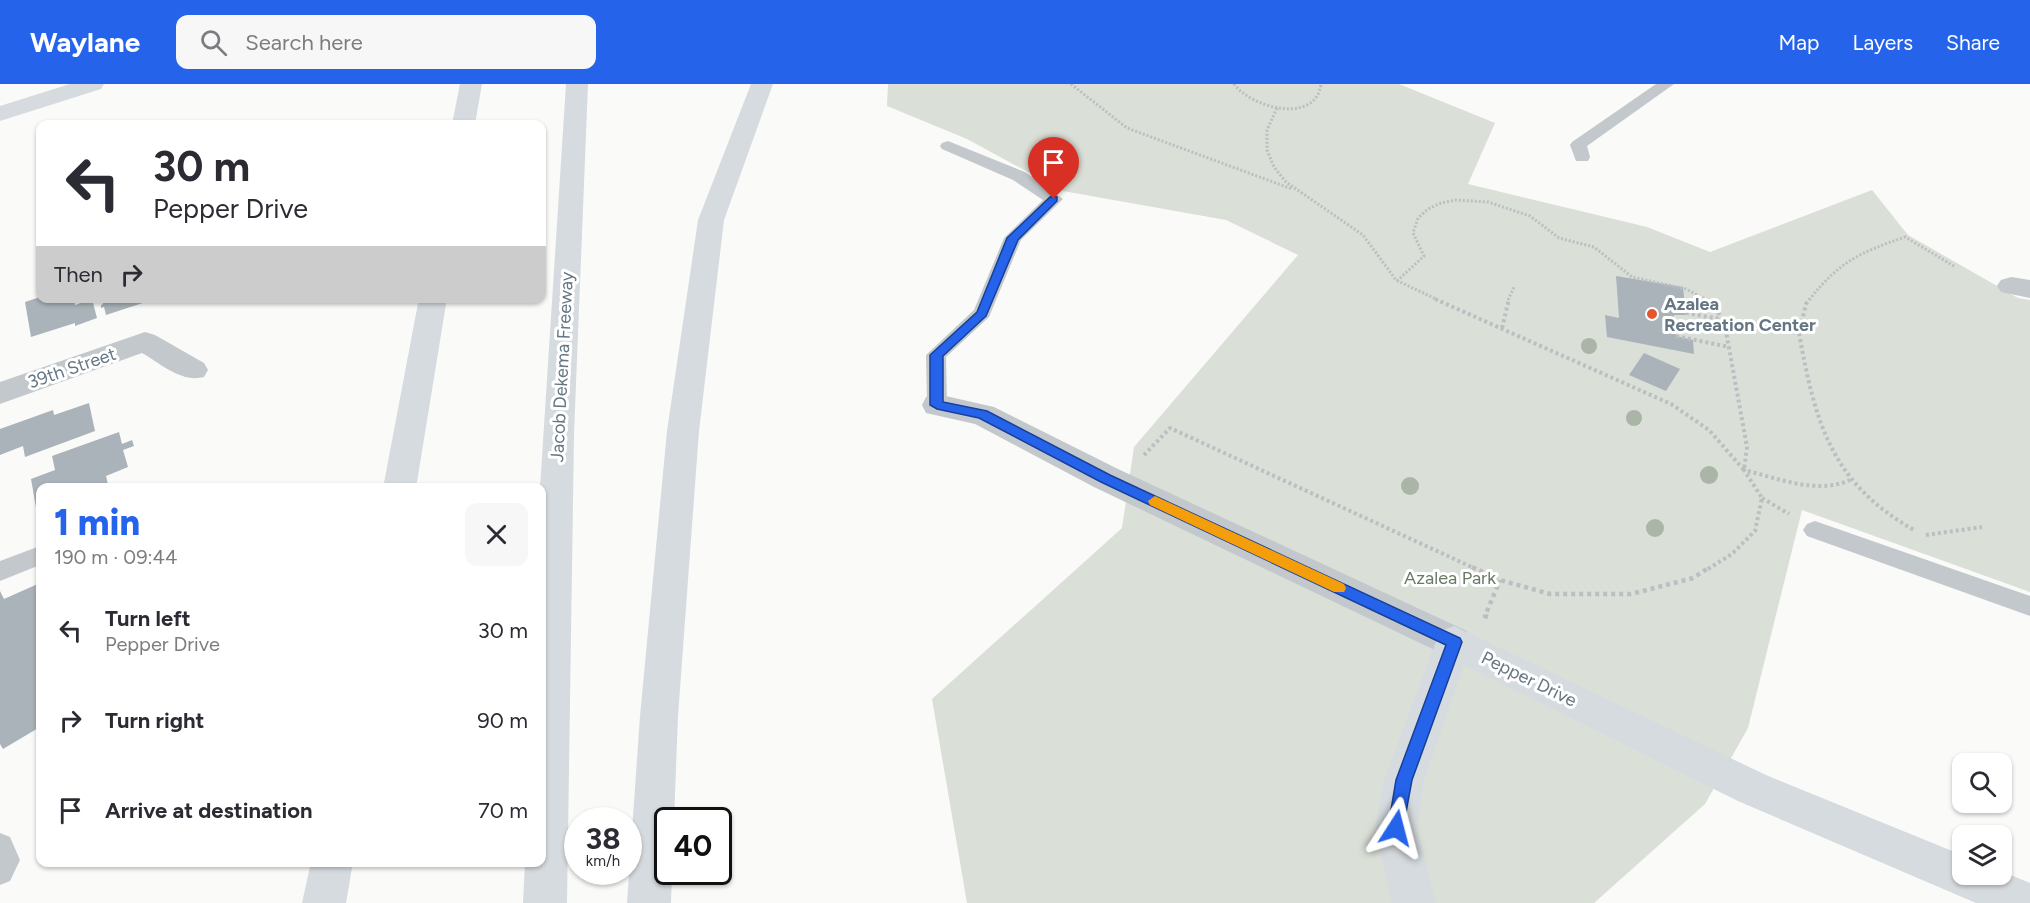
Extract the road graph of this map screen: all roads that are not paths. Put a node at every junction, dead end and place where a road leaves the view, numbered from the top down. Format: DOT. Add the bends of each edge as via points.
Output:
graph roads {
  1 [pos="93,84"];
  2 [pos="471,84"];
  3 [pos="577,84"];
  4 [pos="762,84"];
  5 [pos="1666,84"];
  6 [pos="0,114"];
  7 [pos="465,120"];
  8 [pos="948,146"];
  9 [pos="1582,157"];
  10 [pos="432,303"];
  11 [pos="193,370"];
  12 [pos="0,393"];
  13 [pos="937,405"];
  14 [pos="400,483"];
  15 [pos="1815,530"];
  16 [pos="36,557"];
  17 [pos="0,572"];
  18 [pos="2030,606"];
  19 [pos="1454,642"];
  20 [pos="0,847"];
  21 [pos="331,867"];
  22 [pos="0,871"];
  23 [pos="324,903"];
  24 [pos="545,903"];
  25 [pos="649,903"];
  26 [pos="1414,903"];
  27 [pos="2027,903"];
  1 -- 6 [label="main road"];
  2 -- 7 [label="main road"];
  3 -- 24 [label="main road, Jacob Dekema Freeway" via="558,435"];
  4 -- 25 [label="main road" via="711,220 683,431 658,716"];
  5 -- 9 [label="lane" via="1578,145"];
  8 -- 13 [label="lane" via="1019,176 1054,199 1013,238 982,313 936,355"];
  10 -- 14 [label="main road"];
  11 -- 12 [label="street, 39th Street" via="145,342"];
  13 -- 19 [label="street, Pepper Drive" via="983,415 1106,478"];
  15 -- 18 [label="lane"];
  16 -- 17 [label="lane"];
  19 -- 26 [label="main road" via="1404,780 1396,828"];
  19 -- 27 [label="main road, Pepper Drive" via="1752,789"];
  20 -- 22 [label="lane" via="6,860"];
  21 -- 23 [label="main road"];
}
